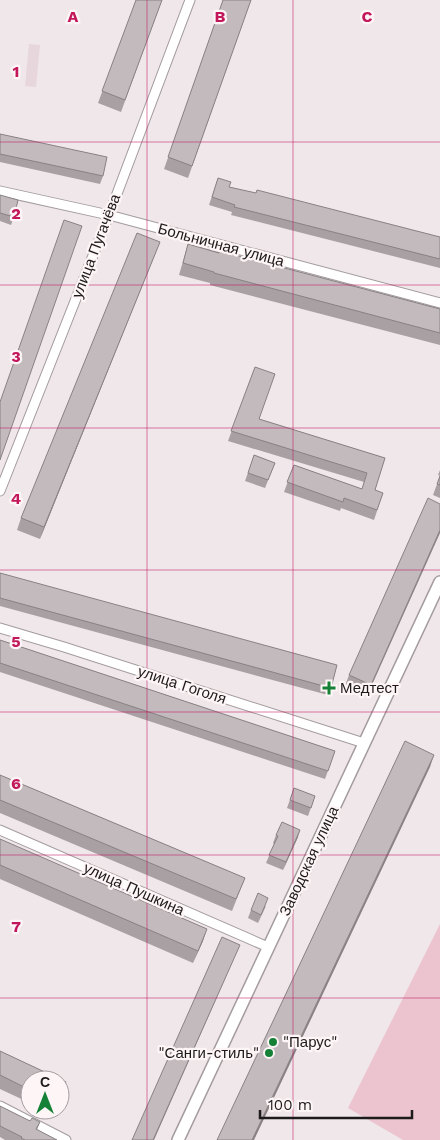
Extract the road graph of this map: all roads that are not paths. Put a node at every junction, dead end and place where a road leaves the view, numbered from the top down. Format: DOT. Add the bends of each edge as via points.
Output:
graph roads {
  1 [pos="190,0"];
  2 [pos="0,192"];
  3 [pos="109,215"];
  4 [pos="440,303"];
  5 [pos="0,491"];
  6 [pos="440,582"];
  7 [pos="0,628"];
  8 [pos="364,743"];
  9 [pos="0,830"];
  10 [pos="268,947"];
  11 [pos="0,1106"];
  12 [pos="66,1140"];
  13 [pos="178,1140"];
  1 -- 3 [label="street, улица Пугачёва"];
  2 -- 3 [label="street, Больничная улица"];
  3 -- 4 [label="street, Больничная улица"];
  3 -- 5 [label="street, улица Пугачёва"];
  6 -- 8 [label="street, Заводская улица"];
  7 -- 8 [label="street, улица Гоголя"];
  8 -- 10 [label="street, Заводская улица"];
  9 -- 10 [label="street, улица Пушкина"];
  10 -- 13 [label="street, Заводская улица"];
  11 -- 12 [label="street"];
}
